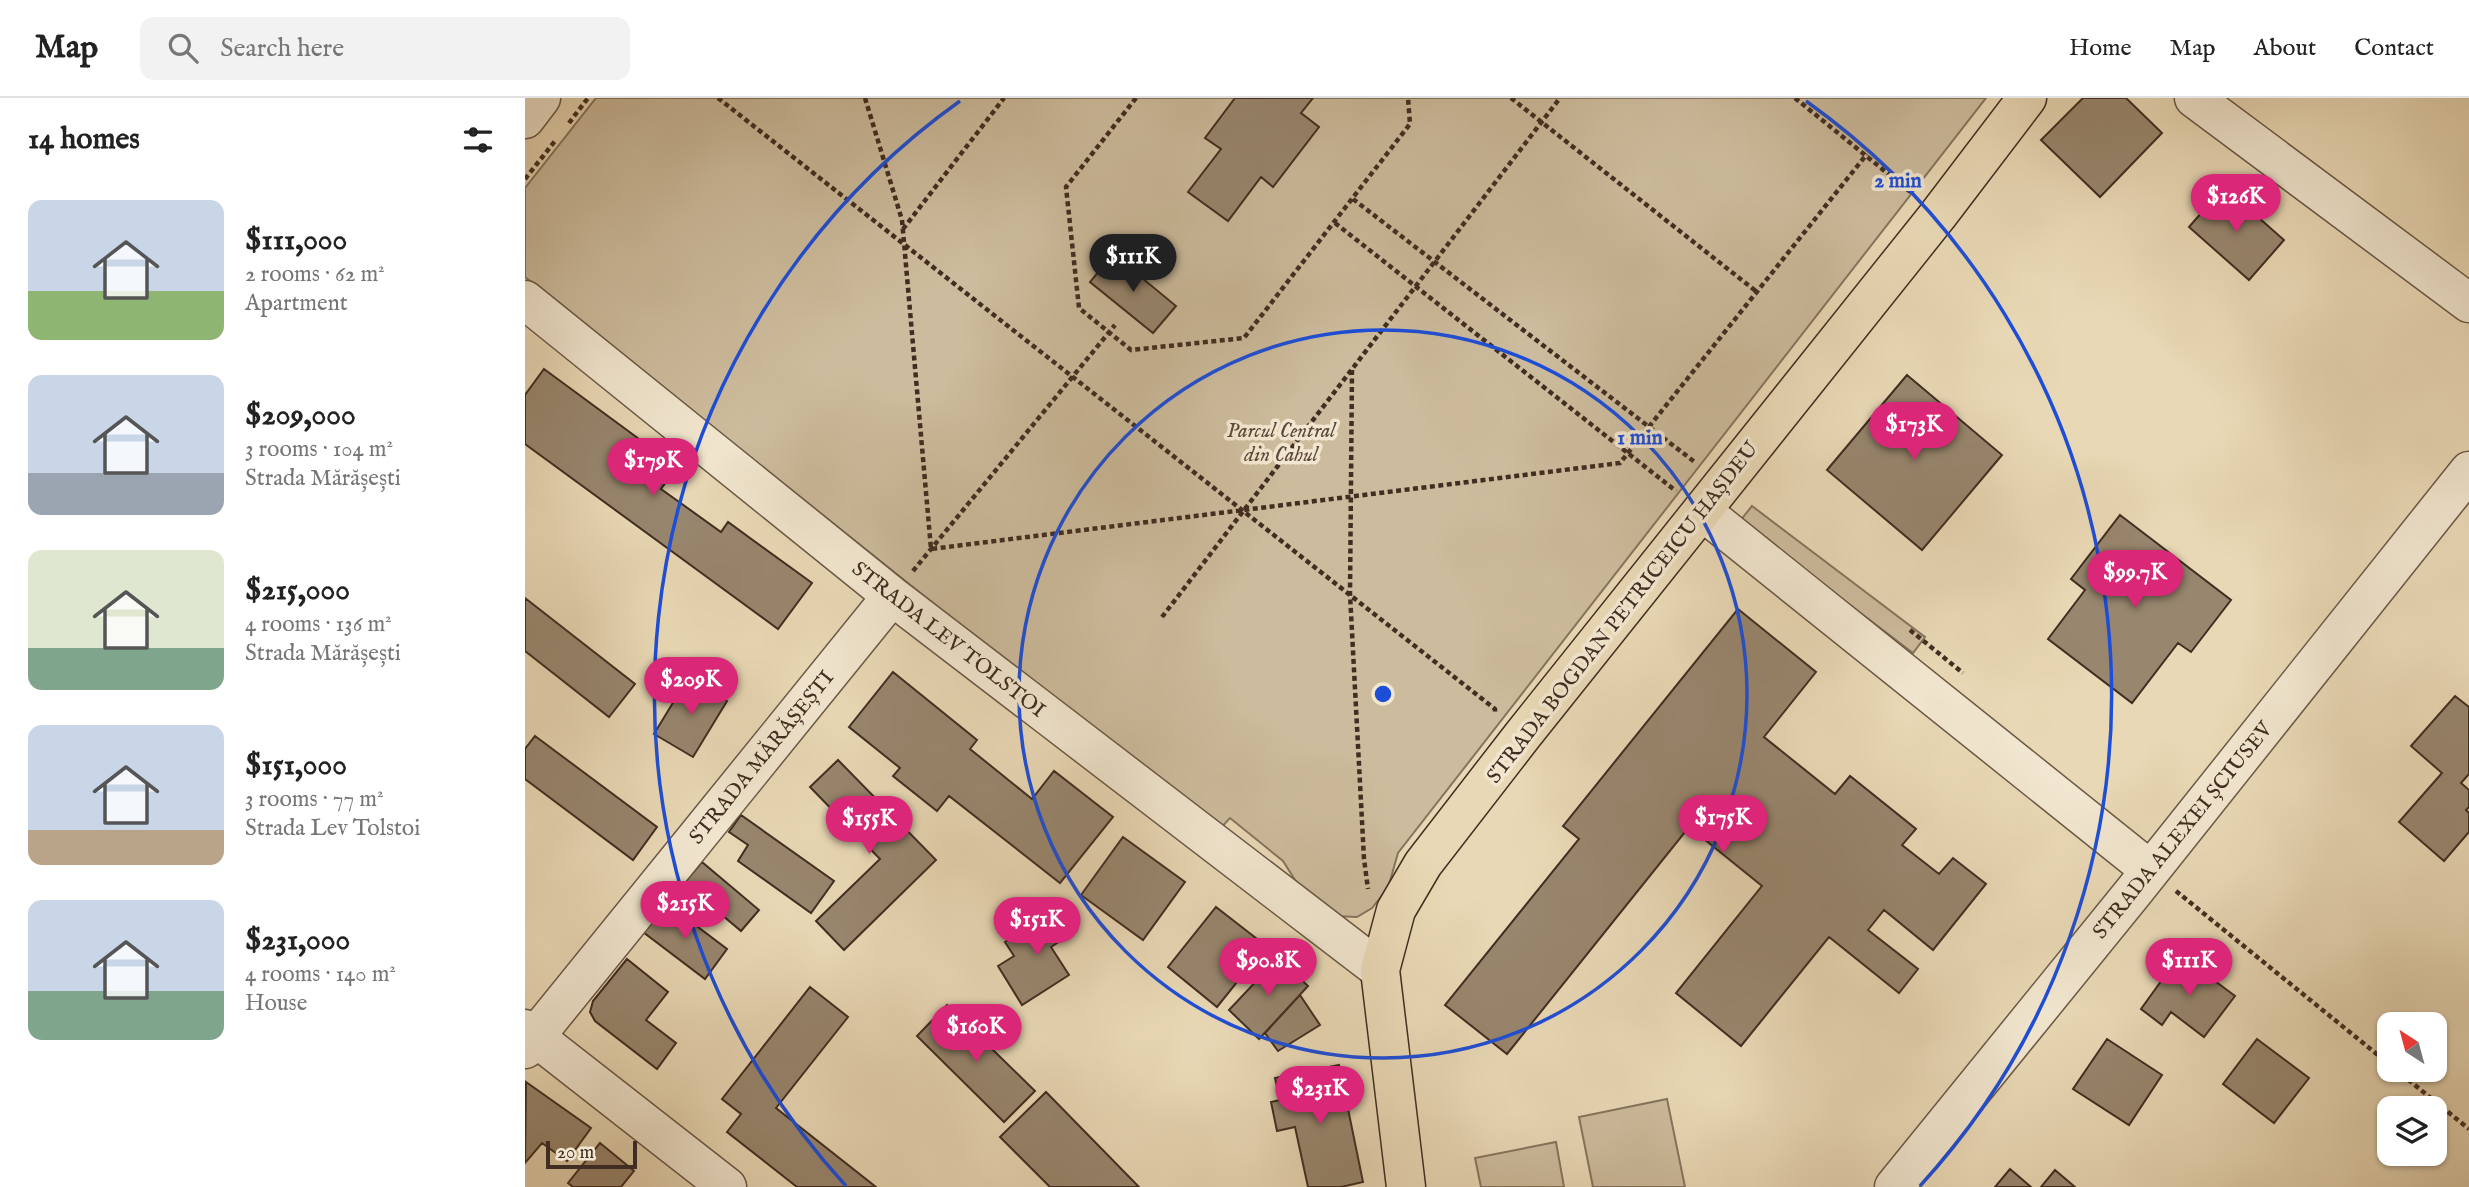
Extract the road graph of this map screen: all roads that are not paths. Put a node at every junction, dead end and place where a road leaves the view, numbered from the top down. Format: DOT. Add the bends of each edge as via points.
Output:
graph roads {
  1 [pos="541,98"];
  2 [pos="2027,98"];
  3 [pos="2194,98"];
  4 [pos="525,119"];
  5 [pos="525,300"];
  6 [pos="2469,303"];
  7 [pos="2469,471"];
  8 [pos="1713,497"];
  9 [pos="892,596"];
  10 [pos="2150,870"];
  11 [pos="1380,970"];
  12 [pos="528,1038"];
  13 [pos="727,1187"];
  14 [pos="1406,1187"];
  15 [pos="1894,1187"];
  1 -- 4 [label="street"];
  2 -- 8 [label="main road, STRADA BOGDAN PETRICEICU HAȘDEU"];
  3 -- 6 [label="street"];
  5 -- 9 [label="street, STRADA LEV TOLSTOI"];
  7 -- 10 [label="street, STRADA ALEXEI ȘCIUSEV"];
  8 -- 10 [label="street"];
  8 -- 11 [label="main road, STRADA BOGDAN PETRICEICU HAȘDEU" via="1423,864 1396,911"];
  9 -- 11 [label="street, STRADA LEV TOLSTOI"];
  9 -- 12 [label="street, STRADA MĂRĂȘEȘTI"];
  10 -- 15 [label="street, STRADA ALEXEI ȘCIUSEV"];
  11 -- 14 [label="main road, STRADA BOGDAN PETRICEICU HAȘDEU"];
  12 -- 13 [label="street"];
}
